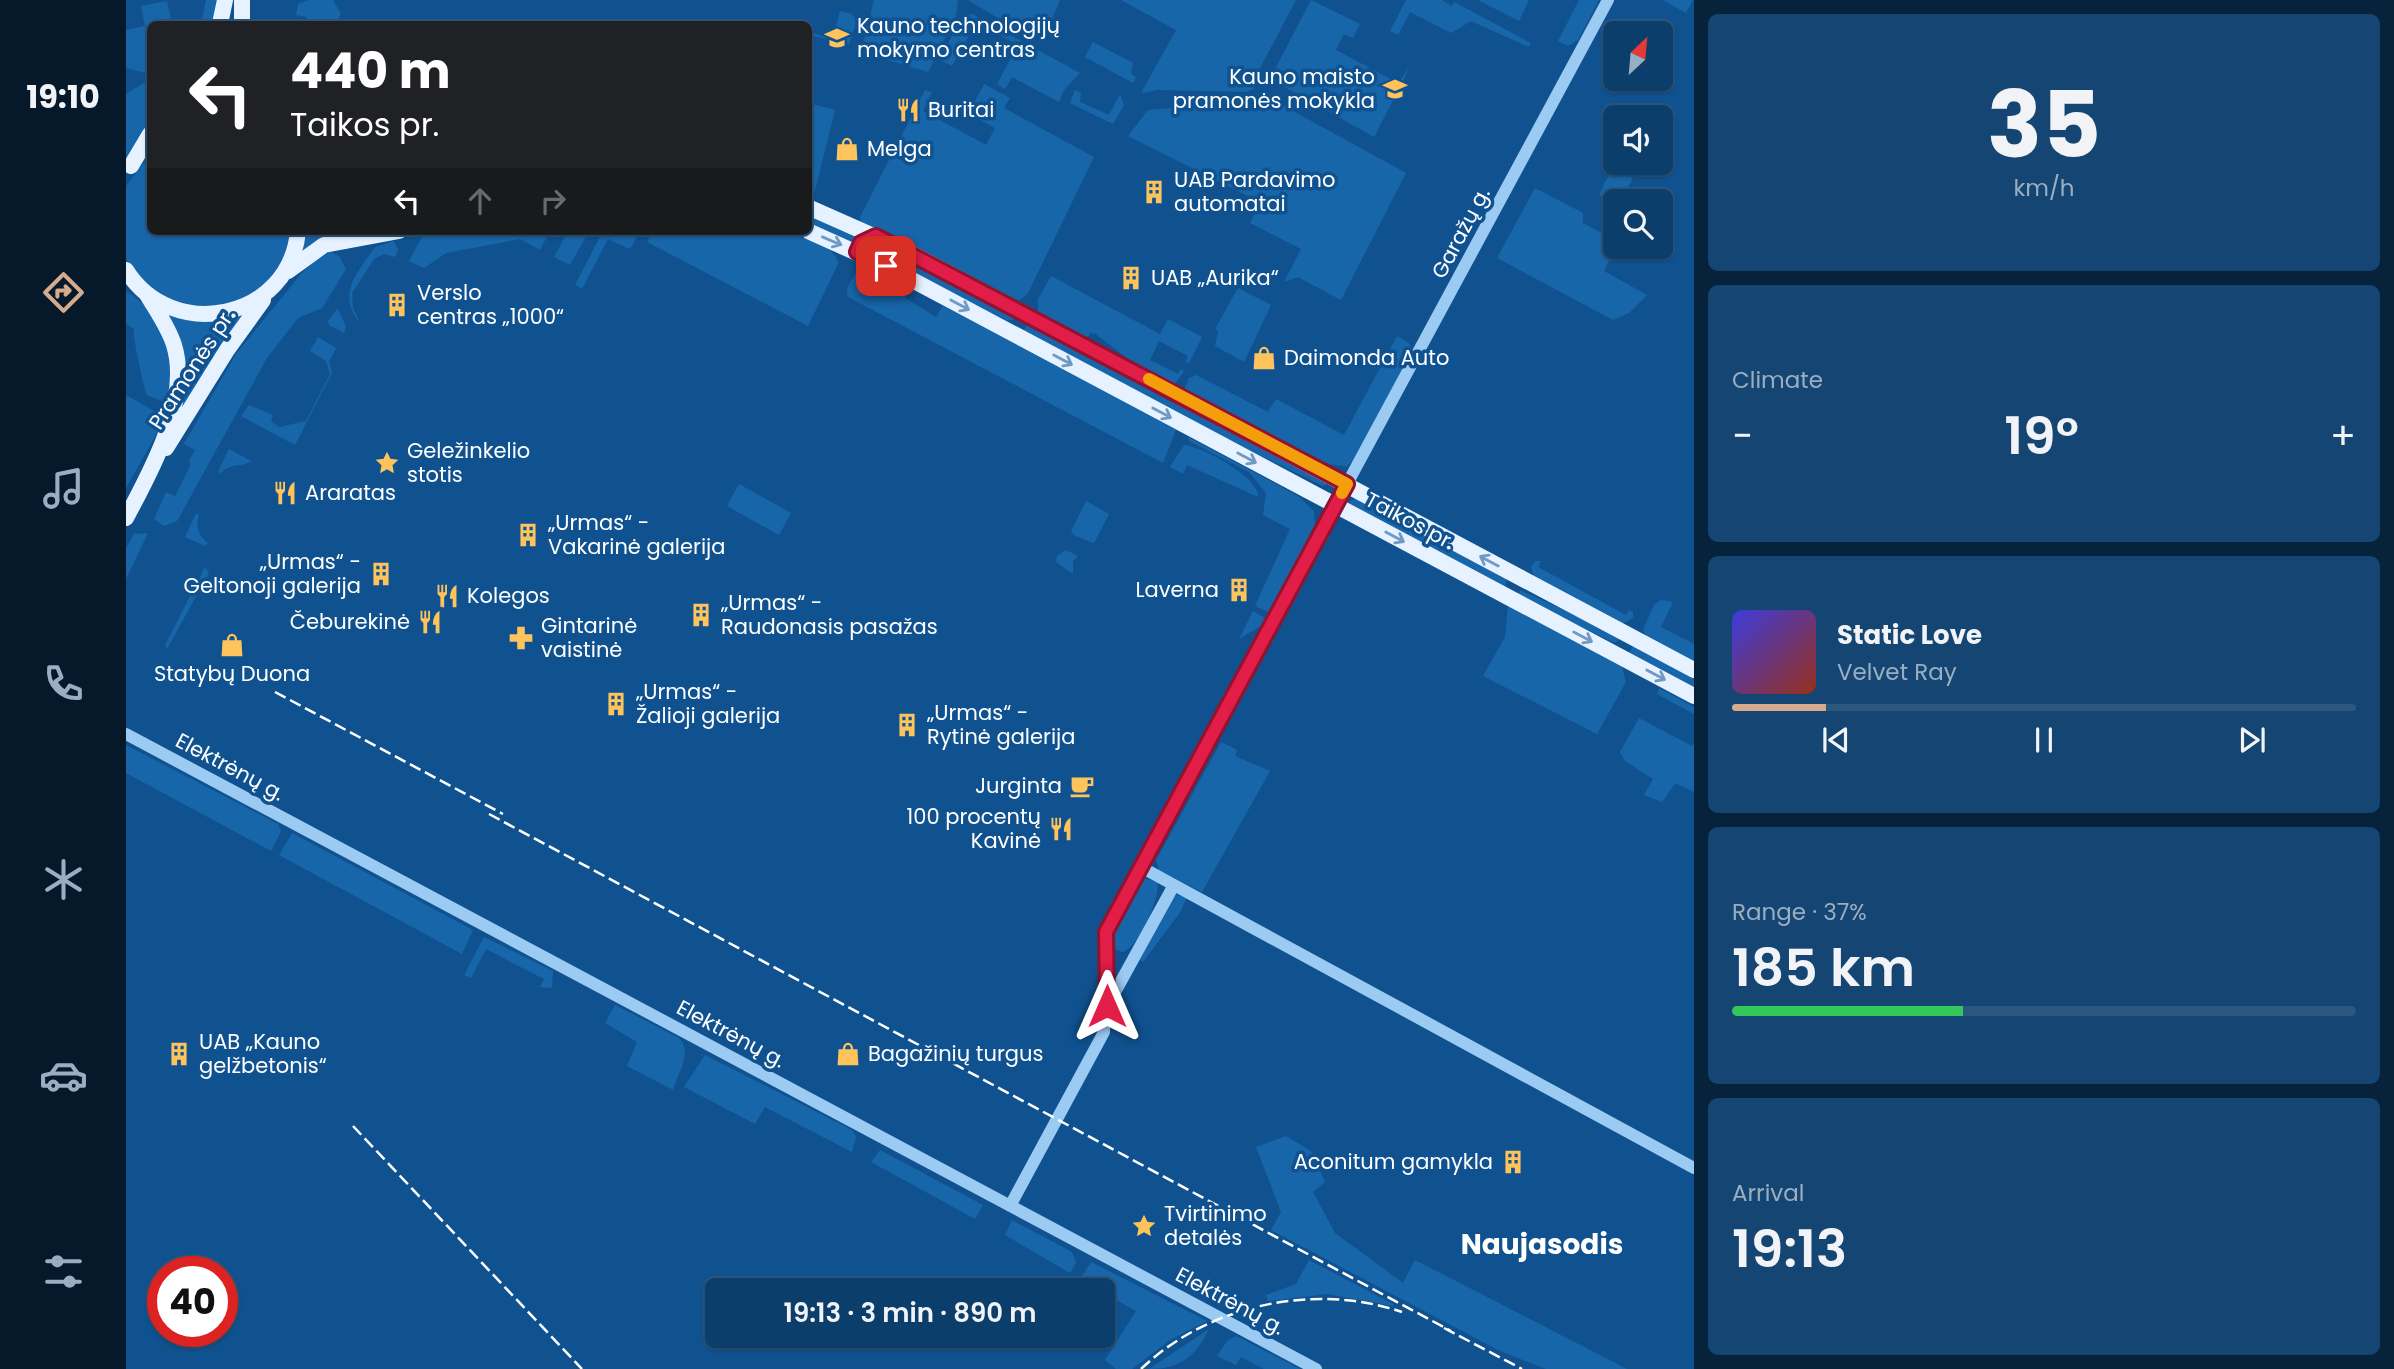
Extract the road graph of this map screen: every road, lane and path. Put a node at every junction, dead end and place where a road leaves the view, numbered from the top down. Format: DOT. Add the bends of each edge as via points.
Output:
graph roads {
  1 [pos="225,0"];
  2 [pos="242,0"];
  3 [pos="1608,0"];
  4 [pos="221,21"];
  5 [pos="242,21"];
  6 [pos="147,139"];
  7 [pos="147,151"];
  8 [pos="129,170"];
  9 [pos="812,209"];
  10 [pos="812,233"];
  11 [pos="297,235"];
  12 [pos="375,235"];
  13 [pos="876,236"];
  14 [pos="310,252"];
  15 [pos="857,252"];
  16 [pos="126,270"];
  17 [pos="276,283"];
  18 [pos="126,284"];
  19 [pos="144,292"];
  20 [pos="1023,313"];
  21 [pos="1003,328"];
  22 [pos="241,330"];
  23 [pos="149,474"];
  24 [pos="1347,484"];
  25 [pos="1335,505"];
  26 [pos="126,518"];
  27 [pos="1523,579"];
  28 [pos="1509,598"];
  29 [pos="1628,635"];
  30 [pos="1618,655"];
  31 [pos="1694,670"];
  32 [pos="1694,696"];
  33 [pos="126,734"];
  34 [pos="1141,867"];
  35 [pos="1174,884"];
  36 [pos="1107,1006"];
  37 [pos="1694,1168"];
  38 [pos="1010,1206"];
  39 [pos="1317,1369"];
  1 -- 4 [label="main road"];
  2 -- 5 [label="main road"];
  3 -- 24 [label="street, Garažų g."];
  6 -- 8 [label="main road"];
  7 -- 8 [label="main road"];
  9 -- 13 [label="main road, Taikos pr."];
  10 -- 15 [label="main road, Taikos pr., one-way"];
  11 -- 17 [label="main road" via="294,251"];
  12 -- 14 [label="main road" via="332,242"];
  13 -- 15 [label="main road" via="861,243"];
  13 -- 20 [label="main road, Taikos pr."];
  14 -- 17 [label="main road"];
  14 -- 22 [label="main road"];
  15 -- 21 [label="main road, Taikos pr., one-way"];
  16 -- 19 [label="main road"];
  17 -- 19 [label="main road" via="243,308 209,316 175,310"];
  17 -- 22 [label="main road, Pramonės pr."];
  18 -- 19 [label="main road"];
  19 -- 23 [label="main road, Pramonės pr." via="170,332 178,375 176,403"];
  20 -- 21 [label="main road"];
  20 -- 24 [label="main road, Taikos pr."];
  21 -- 25 [label="main road, Taikos pr., one-way"];
  22 -- 23 [label="main road, Pramonės pr."];
  23 -- 26 [label="main road, Pramonės pr."];
  24 -- 25 [label="main road"];
  27 -- 24 [label="main road, Taikos pr., one-way"];
  25 -- 28 [label="main road, Taikos pr., one-way"];
  25 -- 34 [label="street"];
  27 -- 28 [label="main road"];
  27 -- 29 [label="main road, Taikos pr."];
  28 -- 30 [label="main road, Taikos pr., one-way"];
  29 -- 30 [label="main road"];
  29 -- 31 [label="main road, Taikos pr."];
  30 -- 32 [label="main road, Taikos pr., one-way"];
  33 -- 38 [label="street, Elektrėnų g."];
  34 -- 35 [label="street"];
  34 -- 36 [label="street" via="1106,932"];
  35 -- 36 [label="street"];
  35 -- 37 [label="street"];
  36 -- 38 [label="street" via="1101,1038"];
  38 -- 39 [label="street, Elektrėnų g."];
}
